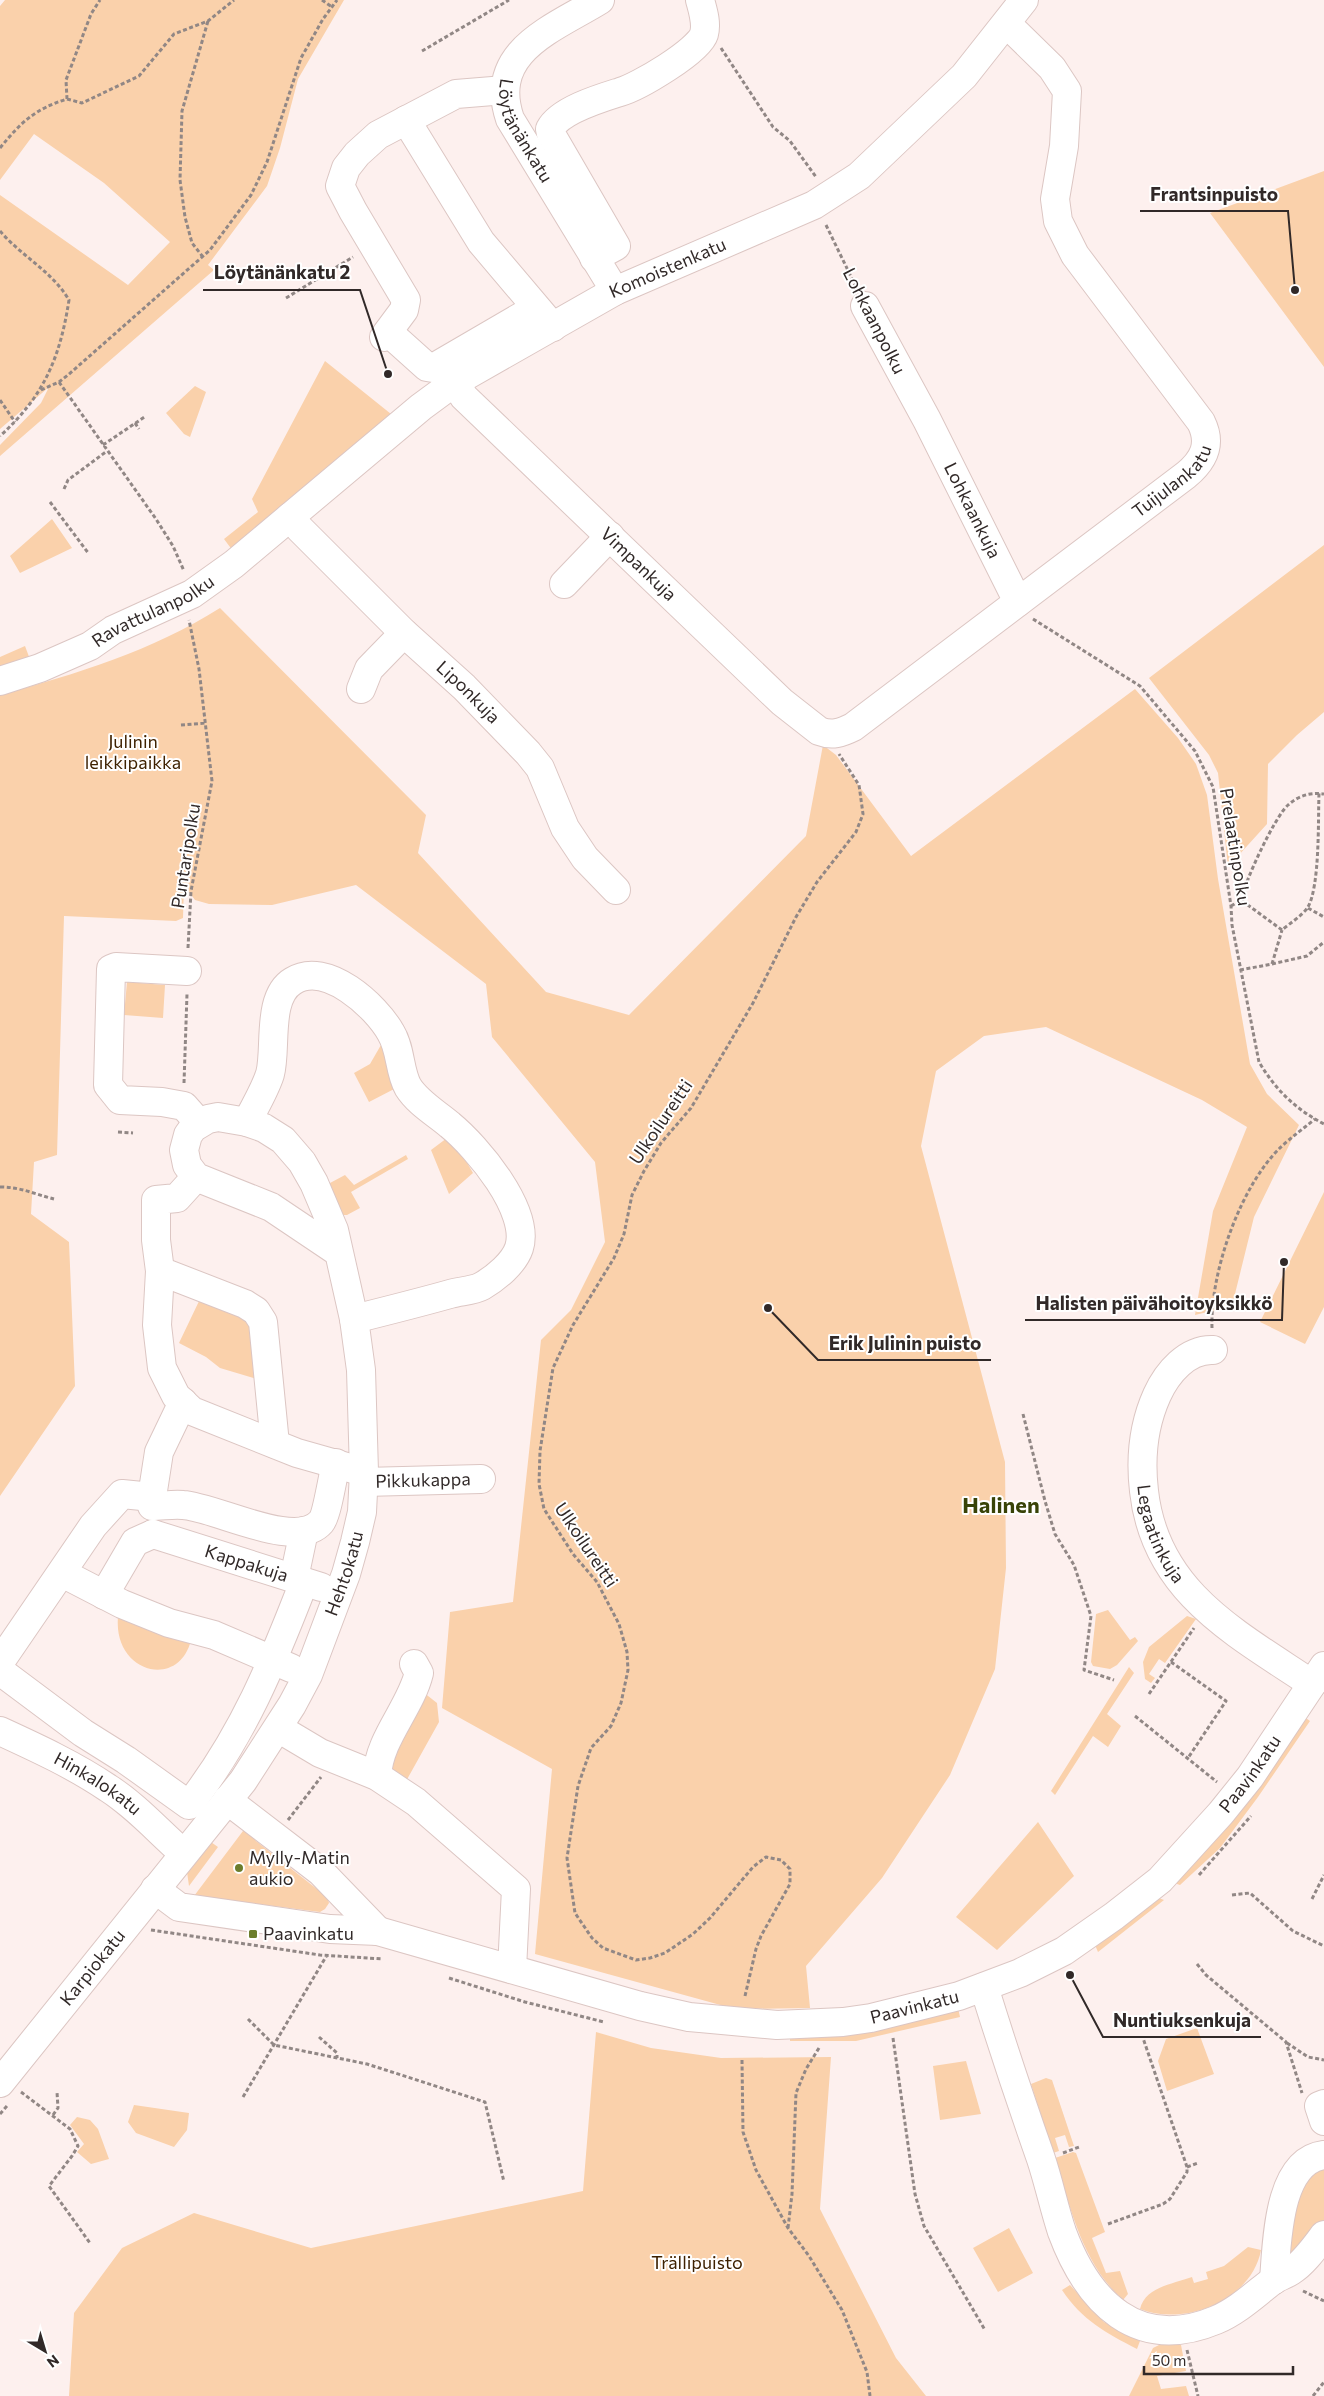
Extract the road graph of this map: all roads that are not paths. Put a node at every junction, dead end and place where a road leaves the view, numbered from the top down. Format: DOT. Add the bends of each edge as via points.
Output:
graph roads {
  1 [pos="600,0"];
  2 [pos="700,0"];
  3 [pos="1024,0"];
  4 [pos="1006,24"];
  5 [pos="505,90"];
  6 [pos="406,120"];
  7 [pos="594,258"];
  8 [pos="615,291"];
  9 [pos="865,306"];
  10 [pos="544,318"];
  11 [pos="455,382"];
  12 [pos="927,420"];
  13 [pos="290,517"];
  14 [pos="610,536"];
  15 [pos="564,584"];
  16 [pos="1018,602"];
  17 [pos="404,633"];
  18 [pos="0,681"];
  19 [pos="361,689"];
  20 [pos="832,734"];
  21 [pos="616,890"];
  22 [pos="187,970"];
  23 [pos="191,1114"];
  24 [pos="248,1122"];
  25 [pos="196,1177"];
  26 [pos="338,1252"];
  27 [pos="160,1270"];
  28 [pos="354,1319"];
  29 [pos="1213,1350"];
  30 [pos="183,1402"];
  31 [pos="275,1444"];
  32 [pos="336,1463"];
  33 [pos="364,1477"];
  34 [pos="481,1479"];
  35 [pos="152,1502"];
  36 [pos="304,1531"];
  37 [pos="153,1534"];
  38 [pos="62,1574"];
  39 [pos="299,1580"];
  40 [pos="339,1593"];
  41 [pos="104,1595"];
  42 [pos="274,1661"];
  43 [pos="0,1662"];
  44 [pos="414,1664"];
  45 [pos="0,1672"];
  46 [pos="308,1675"];
  47 [pos="1318,1675"];
  48 [pos="278,1728"];
  49 [pos="0,1731"];
  50 [pos="377,1776"];
  51 [pos="227,1800"];
  52 [pos="183,1853"];
  53 [pos="155,1889"];
  54 [pos="345,1898"];
  55 [pos="378,1931"];
  56 [pos="329,1942"];
  57 [pos="512,1969"];
  58 [pos="984,1987"];
  59 [pos="9,2086"];
  60 [pos="1324,2155"];
  61 [pos="1322,2240"];
  62 [pos="1274,2280"];
  1 -- 5 [label="street, Löytänänkatu" via="523,49 506,74"];
  2 -- 7 [label="street" via="704,29 699,42 688,53 636,85 591,101 550,129 616,246"];
  3 -- 4 [label="street, Komoistenkatu"];
  4 -- 8 [label="street, Komoistenkatu" via="964,76 826,208 814,205"];
  4 -- 16 [label="street, Tuijulankatu" via="1052,68 1067,91 1064,146 1055,199 1058,220 1075,255 1201,422 1207,440 1202,458 1186,475"];
  5 -- 6 [label="street" via="456,94"];
  5 -- 7 [label="street, Löytänänkatu" via="510,119"];
  6 -- 10 [label="street" via="481,242"];
  6 -- 10 [label="street" via="378,135 357,154 346,168 340,186 406,300 404,310 386,335 427,367 433,368"];
  7 -- 8 [label="street, Löytänänkatu"];
  8 -- 10 [label="street, Komoistenkatu"];
  9 -- 12 [label="street, Lohkaanpolku"];
  10 -- 11 [label="street, Komoistenkatu"];
  11 -- 13 [label="street, Komoistenkatu"];
  11 -- 14 [label="street, Vimpankuja" via="464,397"];
  12 -- 16 [label="street, Lohkaankuja"];
  13 -- 17 [label="street, Liponkuja"];
  13 -- 18 [label="street, Ravattulanpolku" via="190,603 113,630 90,646"];
  14 -- 15 [label="street"];
  14 -- 20 [label="street, Vimpankuja" via="782,702 819,731"];
  16 -- 20 [label="street, Tuijulankatu" via="853,727"];
  17 -- 19 [label="street" via="369,669"];
  17 -- 21 [label="street, Liponkuja" via="464,687 528,753 540,768 565,828 586,858"];
  22 -- 23 [label="street" via="111,969 108,1085 120,1100 162,1102"];
  23 -- 24 [label="street, Hehtokatu" via="208,1119 218,1117"];
  23 -- 25 [label="street" via="184,1150 187,1165"];
  24 -- 26 [label="street, Hehtokatu" via="282,1140 302,1162 334,1230"];
  24 -- 28 [label="street" via="270,1073 274,1016 280,997 292,981 311,976 336,981 355,992 376,1011 392,1034 408,1086 425,1106 474,1148 510,1197 522,1235 518,1250 499,1274 481,1287"];
  25 -- 26 [label="street" via="271,1207"];
  25 -- 27 [label="street" via="178,1198 156,1200"];
  26 -- 28 [label="street, Hehtokatu"];
  27 -- 30 [label="street" via="157,1325 162,1368 176,1396"];
  27 -- 31 [label="street" via="256,1311 263,1322"];
  28 -- 33 [label="street, Hehtokatu" via="362,1379"];
  29 -- 47 [label="street, Legaatinkuja" via="1199,1350 1188,1356 1168,1377 1149,1413 1142,1451 1147,1519 1165,1560 1198,1603 1217,1620"];
  30 -- 31 [label="street, Pikkukappa" via="192,1411"];
  30 -- 35 [label="street" via="160,1452"];
  31 -- 32 [label="street, Pikkukappa"];
  32 -- 33 [label="street, Pikkukappa"];
  32 -- 36 [label="street" via="322,1521 311,1531"];
  33 -- 34 [label="street, Pikkukappa"];
  33 -- 40 [label="street, Hehtokatu" via="362,1512"];
  35 -- 36 [label="street" via="183,1505 288,1532"];
  35 -- 37 [label="street"];
  35 -- 38 [label="street" via="122,1494 93,1526"];
  36 -- 39 [label="street"];
  37 -- 39 [label="street, Kappakuja"];
  37 -- 41 [label="street" via="135,1542"];
  38 -- 41 [label="street"];
  38 -- 43 [label="street"];
  39 -- 40 [label="street, Kappakuja"];
  39 -- 42 [label="street"];
  40 -- 46 [label="street, Hehtokatu"];
  41 -- 42 [label="street" via="169,1623 214,1636"];
  42 -- 45 [label="street" via="229,1747 189,1805"];
  42 -- 46 [label="street"];
  44 -- 50 [label="street" via="419,1673 414,1690 378,1760"];
  46 -- 48 [label="street, Hehtokatu"];
  47 -- 58 [label="street, Paavinkatu" via="1250,1777 1201,1838 1160,1880 1064,1951 1042,1964"];
  48 -- 50 [label="street" via="320,1753"];
  48 -- 51 [label="street, Hehtokatu"];
  49 -- 52 [label="street, Hinkalokatu" via="59,1758 109,1788"];
  50 -- 57 [label="street" via="416,1802 516,1889"];
  51 -- 52 [label="street, Hehtokatu"];
  51 -- 54 [label="street, Paavinkatu" via="320,1872"];
  52 -- 53 [label="street, Karpiokatu"];
  53 -- 56 [label="street, Paavinkatu" via="179,1907"];
  53 -- 59 [label="street, Karpiokatu"];
  54 -- 55 [label="street, Paavinkatu"];
  54 -- 56 [label="street" via="331,1919"];
  55 -- 56 [label="street, Paavinkatu"];
  55 -- 57 [label="street, Paavinkatu"];
  57 -- 58 [label="street, Paavinkatu" via="640,2006 689,2017 750,2024 871,2018"];
  58 -- 62 [label="street" via="1062,2231 1080,2272 1102,2302 1129,2322 1154,2329 1182,2330 1225,2316"];
  60 -- 62 [label="street" via="1306,2162 1291,2181 1281,2217"];
  61 -- 62 [label="street" via="1292,2271"];
}
